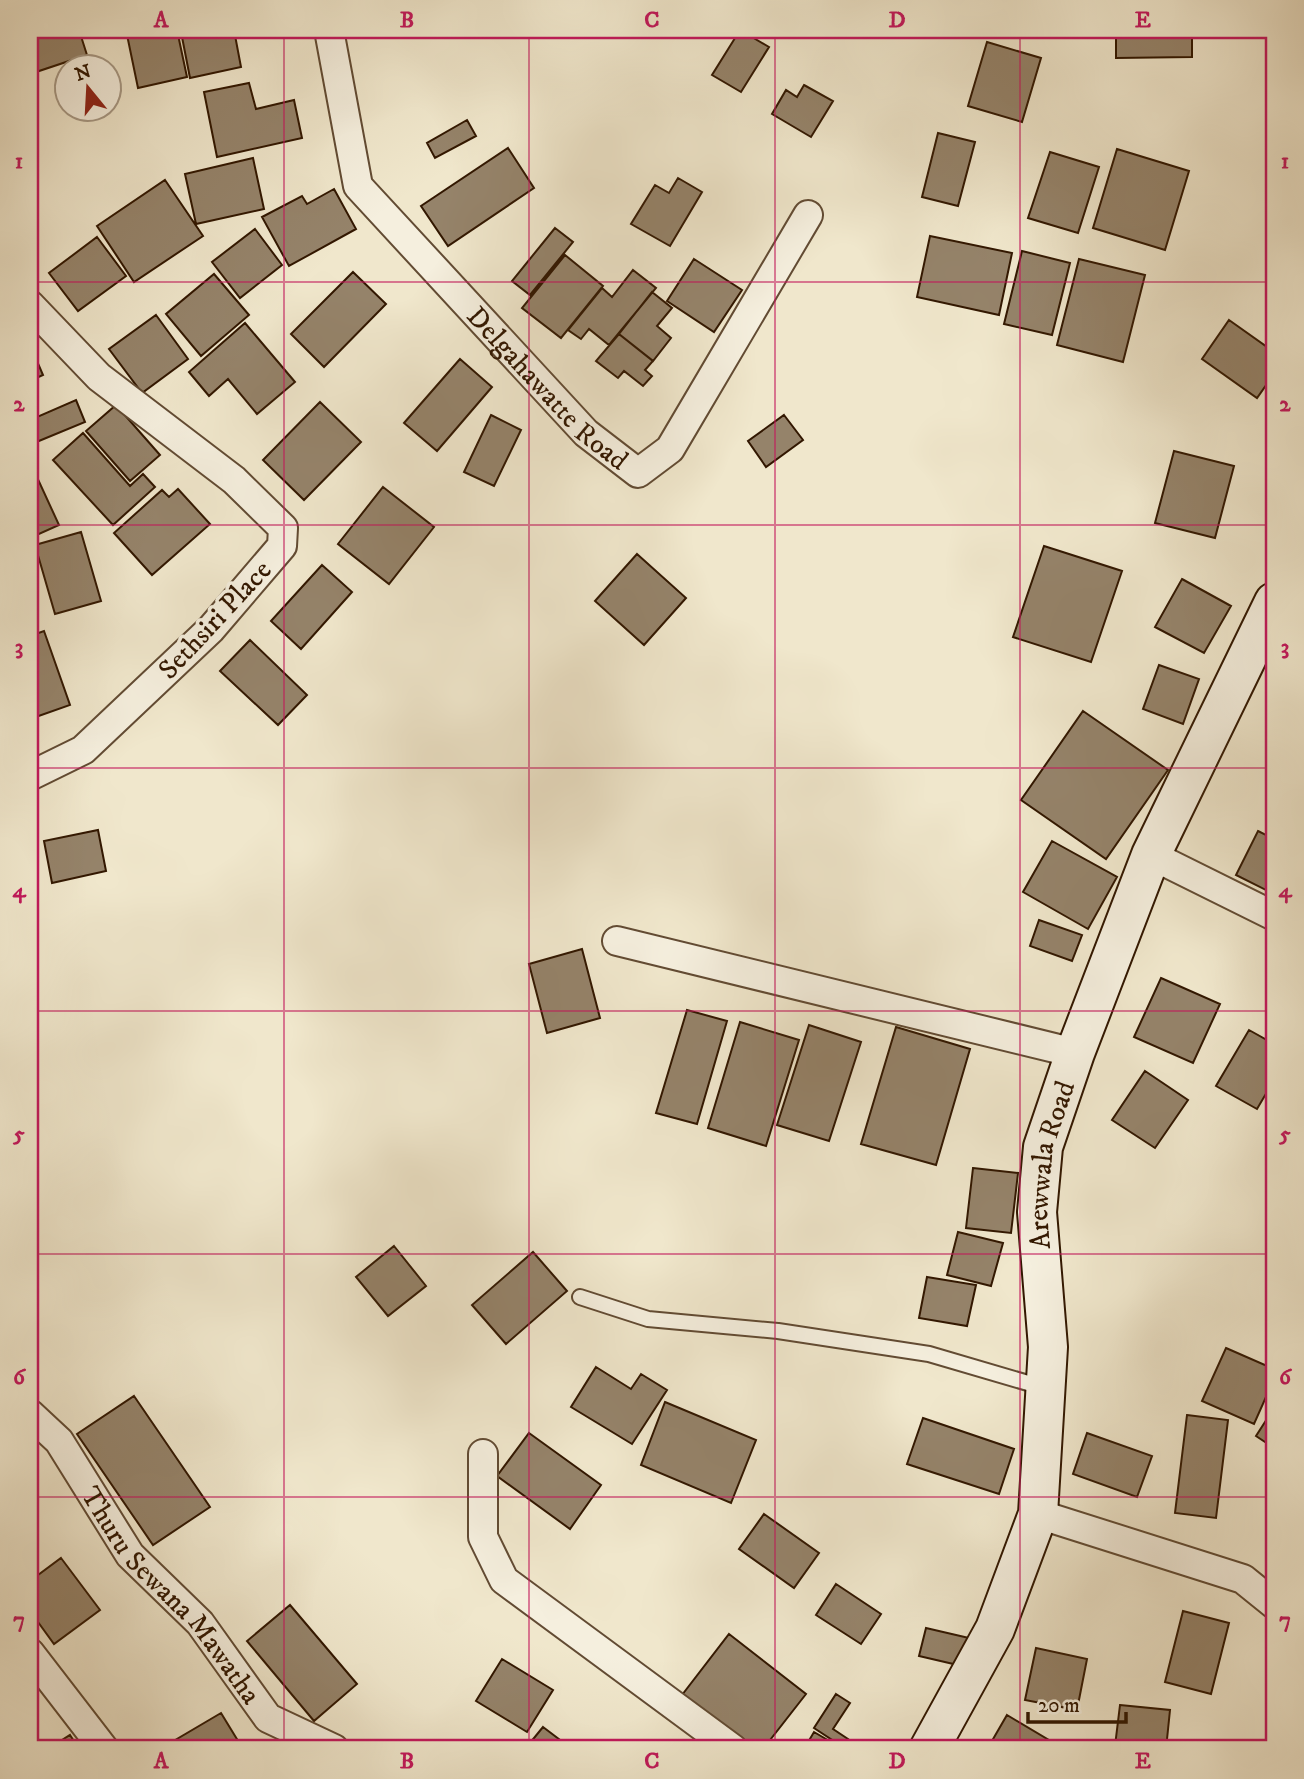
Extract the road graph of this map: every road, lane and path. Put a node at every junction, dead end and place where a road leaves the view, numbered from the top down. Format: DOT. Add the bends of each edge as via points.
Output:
graph roads {
  1 [pos="329,30"];
  2 [pos="808,215"];
  3 [pos="30,305"];
  4 [pos="1274,602"];
  5 [pos="30,776"];
  6 [pos="1151,855"];
  7 [pos="1274,916"];
  8 [pos="617,941"];
  9 [pos="1075,1053"];
  10 [pos="580,1297"];
  11 [pos="1046,1388"];
  12 [pos="30,1414"];
  13 [pos="483,1454"];
  14 [pos="1038,1514"];
  15 [pos="1274,1604"];
  16 [pos="30,1653"];
  17 [pos="934,1748"];
  18 [pos="104,1749"];
  19 [pos="334,1749"];
  20 [pos="733,1749"];
  1 -- 2 [label="street, Delgahawatte Road" via="358,187 586,433 638,474 670,449"];
  3 -- 5 [label="street, Sethsiri Place" via="99,377 234,480 283,528 282,546 211,629 83,750"];
  4 -- 6 [label="street, Arewwala Road"];
  6 -- 7 [label="street"];
  6 -- 9 [label="street, Arewwala Road"];
  8 -- 9 [label="street"];
  9 -- 11 [label="street, Arewwala Road" via="1044,1147 1037,1212 1048,1347"];
  10 -- 11 [label="lane" via="649,1319 778,1331 929,1354"];
  11 -- 14 [label="street, Arewwala Road"];
  12 -- 19 [label="street, Thuru Sewana Mawatha" via="59,1441 130,1555 200,1623 268,1718"];
  13 -- 20 [label="street" via="483,1537 504,1580"];
  14 -- 15 [label="street" via="1242,1579"];
  14 -- 17 [label="street, Arewwala Road" via="995,1629"];
  16 -- 18 [label="street"];
}
